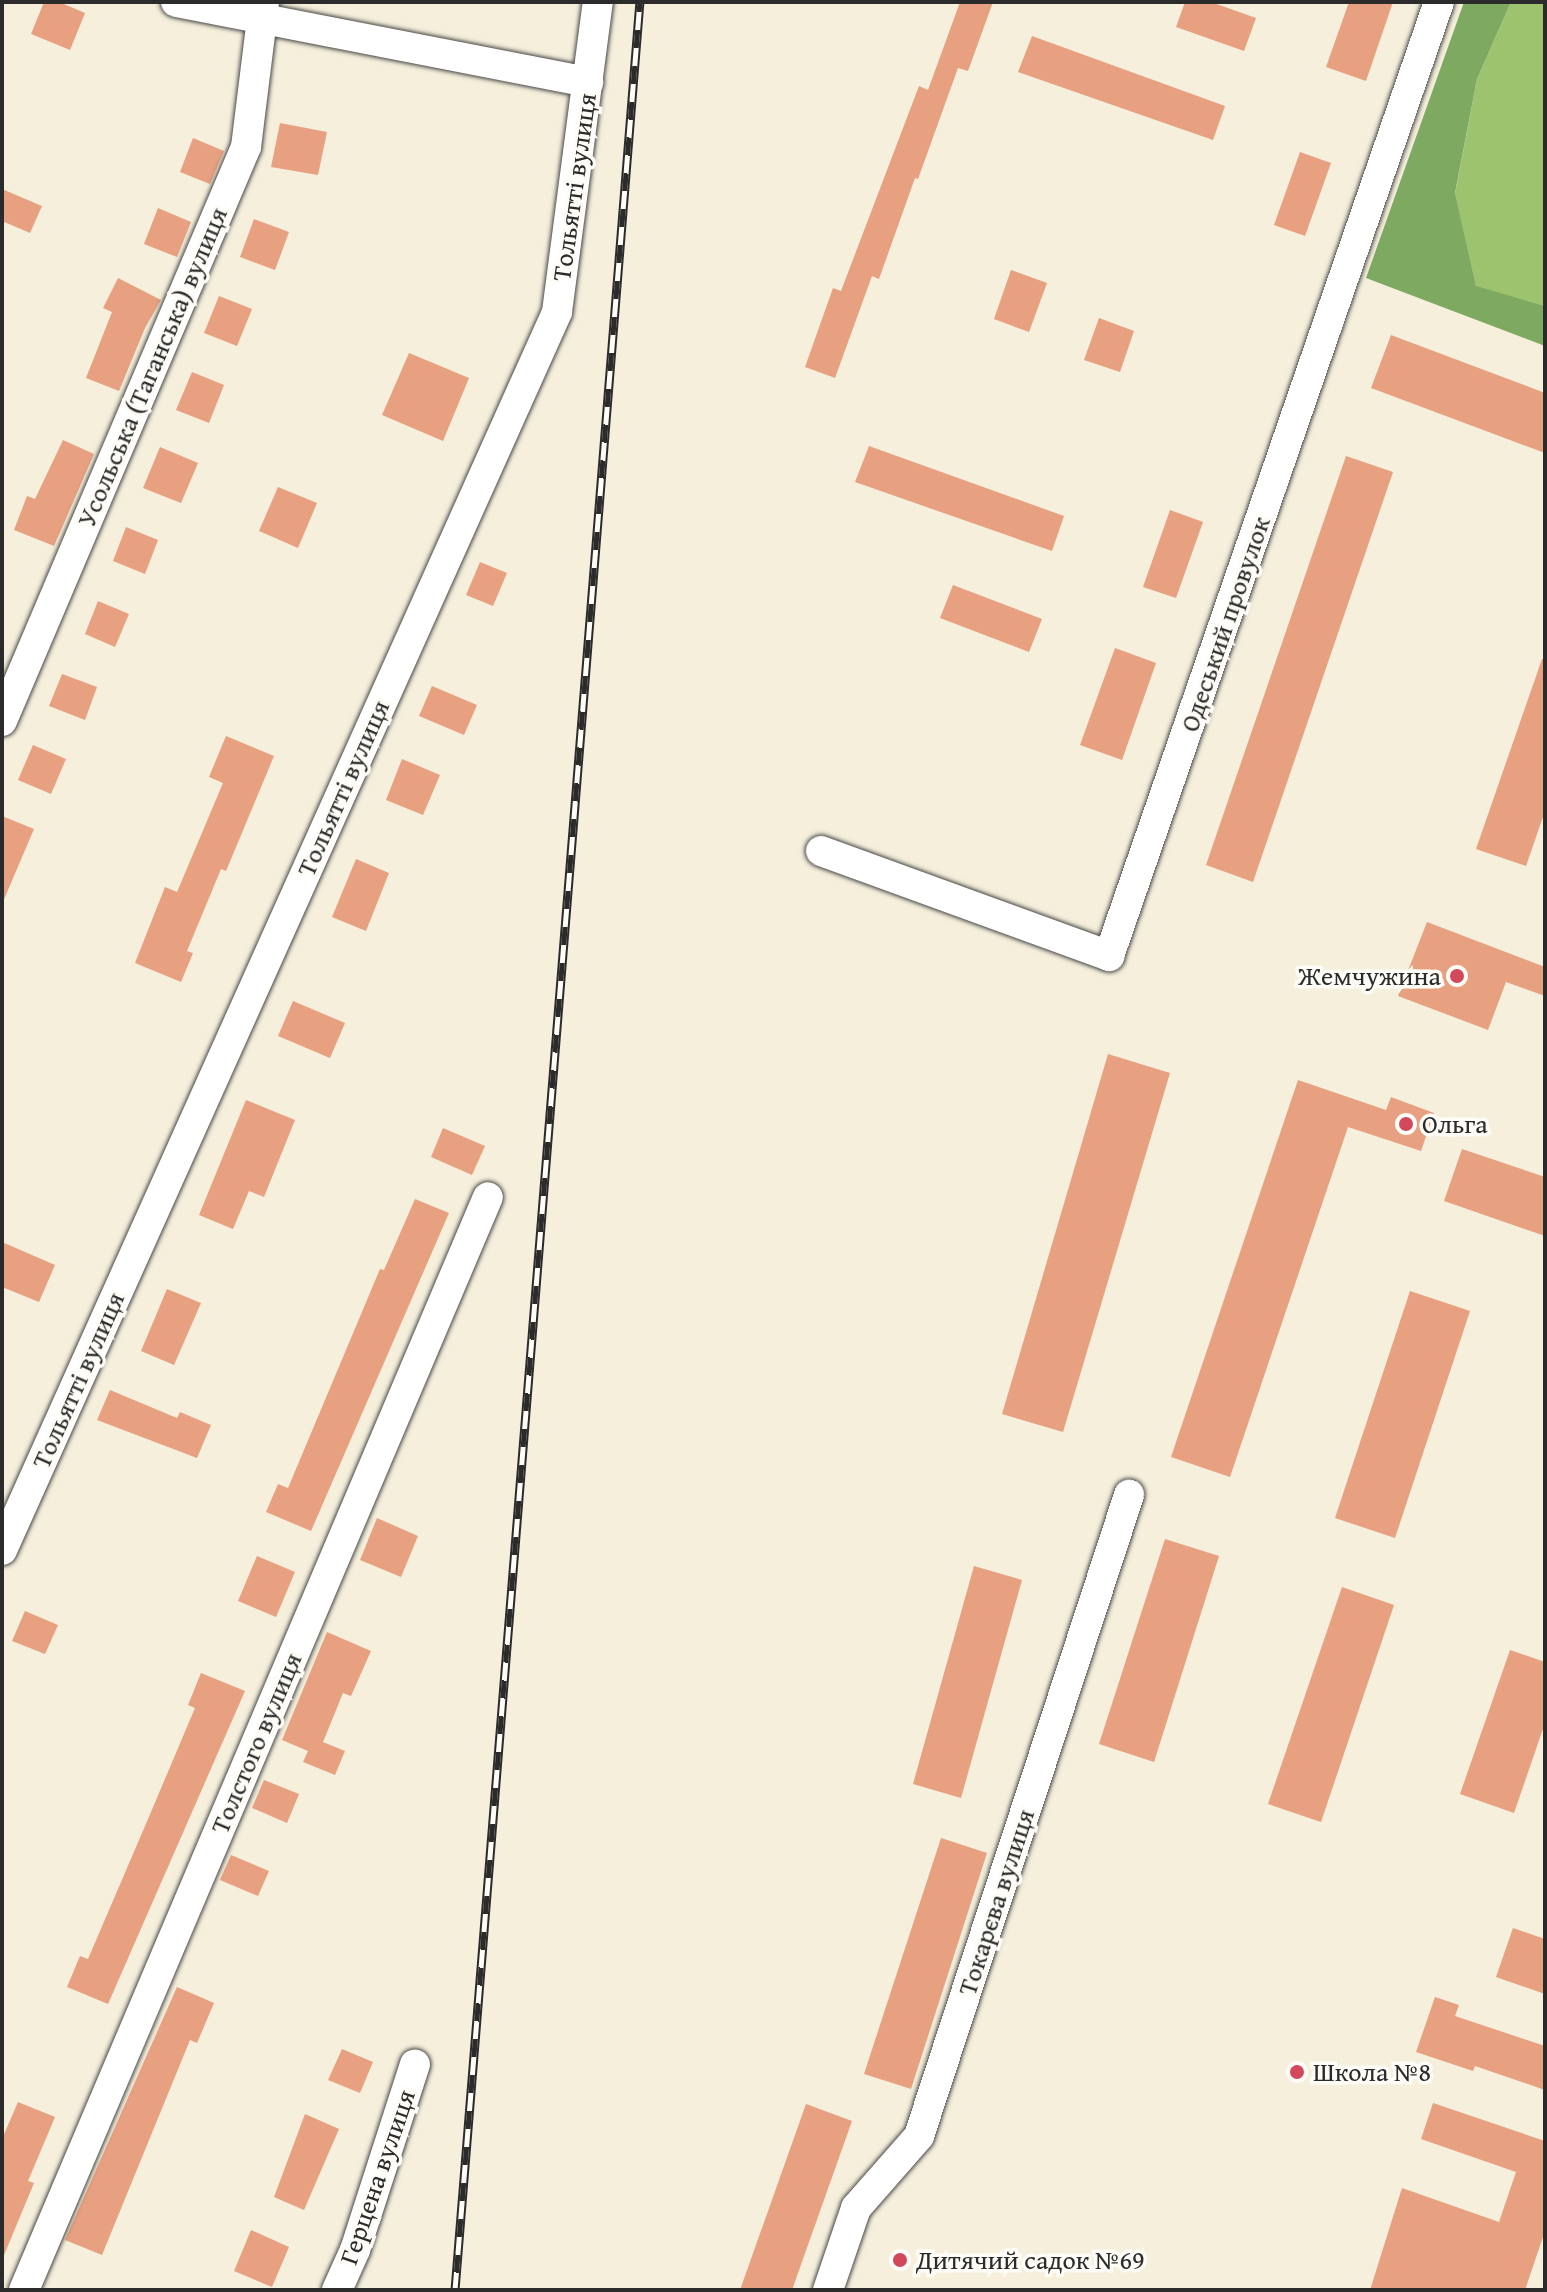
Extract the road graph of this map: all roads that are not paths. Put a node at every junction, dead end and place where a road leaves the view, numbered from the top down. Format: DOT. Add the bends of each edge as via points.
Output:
graph roads {
  1 [pos="176,2"];
  2 [pos="598,2"];
  3 [pos="1439,2"];
  4 [pos="262,10"];
  5 [pos="588,82"];
  6 [pos="2,721"];
  7 [pos="821,851"];
  8 [pos="488,1197"];
  9 [pos="1129,1495"];
  10 [pos="2,1550"];
  11 [pos="415,2064"];
  12 [pos="24,2290"];
  13 [pos="337,2290"];
  14 [pos="828,2290"];
  1 -- 4 [label="street"];
  2 -- 5 [label="street, Тольятті вулиця"];
  3 -- 7 [label="street, Одеський провулок" via="1109,956"];
  4 -- 5 [label="street"];
  4 -- 6 [label="street, Усольська (Таганська) вулиця" via="246,147"];
  5 -- 10 [label="street, Тольятті вулиця" via="557,312"];
  8 -- 12 [label="street, Толстого вулиця"];
  9 -- 14 [label="street, Токарєва вулиця" via="919,2136 856,2208"];
  11 -- 13 [label="street, Герцена вулиця"];
}
